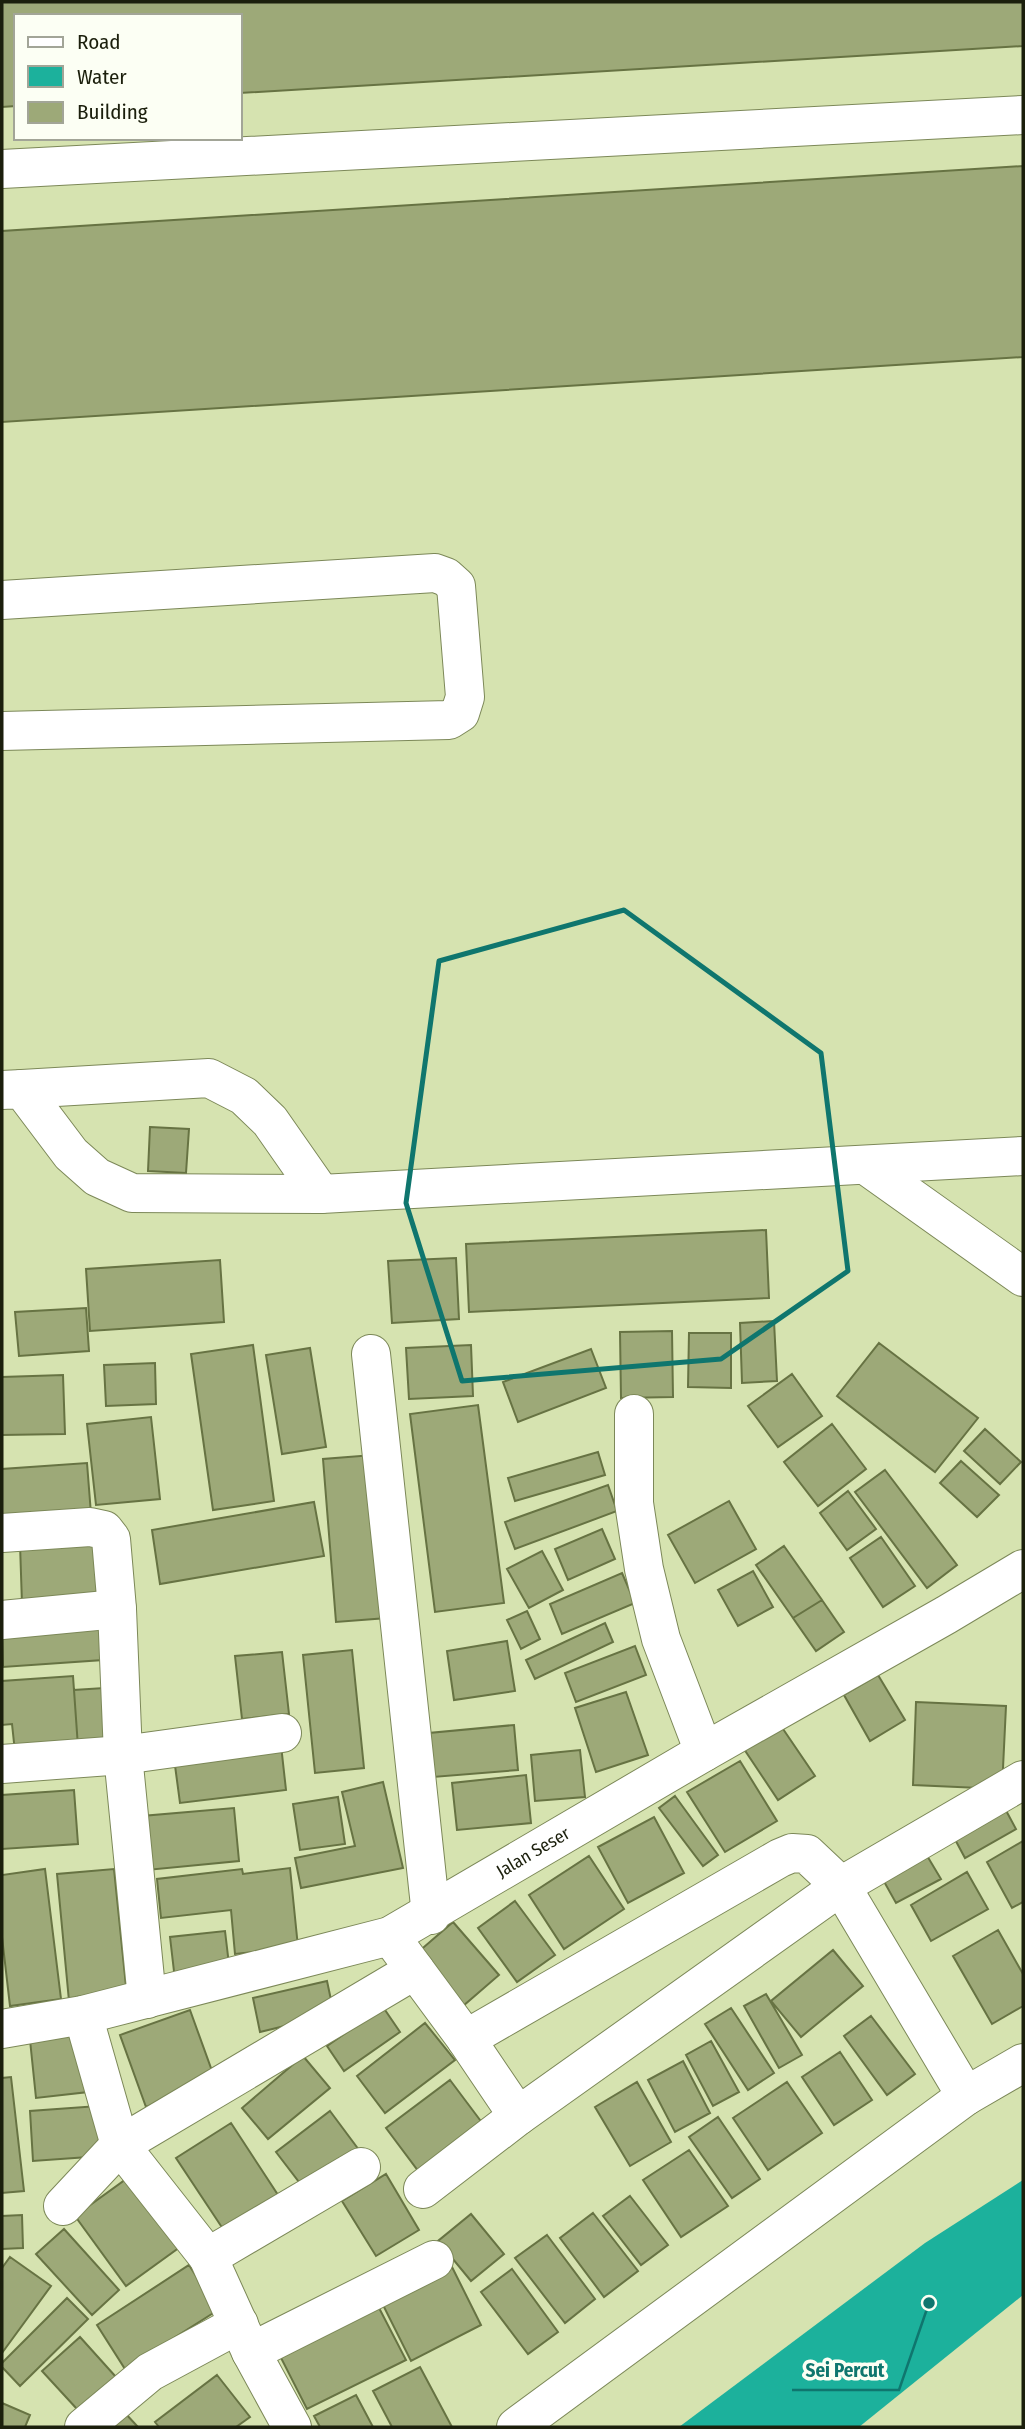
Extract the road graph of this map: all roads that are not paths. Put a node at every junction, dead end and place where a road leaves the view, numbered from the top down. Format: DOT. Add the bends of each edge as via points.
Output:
graph roads {
  1 [pos="1023,115"];
  2 [pos="2,169"];
  3 [pos="2,600"];
  4 [pos="2,731"];
  5 [pos="12,1090"];
  6 [pos="1023,1156"];
  7 [pos="867,1166"];
  8 [pos="321,1195"];
  9 [pos="1023,1277"];
  10 [pos="371,1354"];
  11 [pos="634,1414"];
  12 [pos="2,1532"];
  13 [pos="1018,1579"];
  14 [pos="117,1609"];
  15 [pos="2,1620"];
  16 [pos="282,1733"];
  17 [pos="704,1752"];
  18 [pos="122,1755"];
  19 [pos="2,1764"];
  20 [pos="1023,1780"];
  21 [pos="841,1886"];
  22 [pos="431,1914"];
  23 [pos="390,1937"];
  24 [pos="415,1970"];
  25 [pos="147,1999"];
  26 [pos="83,2015"];
  27 [pos="2,2029"];
  28 [pos="466,2039"];
  29 [pos="1023,2063"];
  30 [pos="966,2096"];
  31 [pos="518,2116"];
  32 [pos="120,2146"];
  33 [pos="360,2167"];
  34 [pos="423,2189"];
  35 [pos="63,2206"];
  36 [pos="208,2257"];
  37 [pos="434,2260"];
  38 [pos="245,2338"];
  39 [pos="84,2427"];
  40 [pos="292,2427"];
  41 [pos="516,2427"];
  1 -- 2 [label="street"];
  3 -- 4 [label="street" via="435,573 456,586 465,697 460,713 449,720"];
  5 -- 8 [label="street" via="97,1177 132,1193"];
  5 -- 8 [label="street" via="209,1078 244,1096 270,1121"];
  6 -- 7 [label="street"];
  7 -- 8 [label="street"];
  7 -- 9 [label="street"];
  10 -- 22 [label="street"];
  11 -- 17 [label="street" via="634,1503 644,1569 662,1639"];
  12 -- 14 [label="street" via="104,1530 111,1539"];
  13 -- 17 [label="street, Jalan Seser"];
  14 -- 15 [label="street"];
  14 -- 18 [label="street"];
  16 -- 18 [label="street"];
  17 -- 22 [label="street, Jalan Seser"];
  18 -- 19 [label="street"];
  18 -- 25 [label="street"];
  20 -- 21 [label="street"];
  21 -- 28 [label="street" via="807,1854 792,1853"];
  21 -- 30 [label="street"];
  21 -- 31 [label="street"];
  22 -- 23 [label="street, Jalan Seser"];
  23 -- 24 [label="street"];
  23 -- 25 [label="street, Jalan Seser"];
  24 -- 28 [label="street"];
  24 -- 32 [label="street"];
  25 -- 26 [label="street, Jalan Seser"];
  26 -- 27 [label="street, Jalan Seser"];
  26 -- 32 [label="street"];
  28 -- 31 [label="street"];
  29 -- 30 [label="street"];
  30 -- 41 [label="street"];
  31 -- 34 [label="street"];
  32 -- 35 [label="street"];
  32 -- 36 [label="street"];
  33 -- 36 [label="street"];
  36 -- 38 [label="street"];
  37 -- 38 [label="street"];
  38 -- 39 [label="street" via="150,2372"];
  38 -- 40 [label="street"];
}
